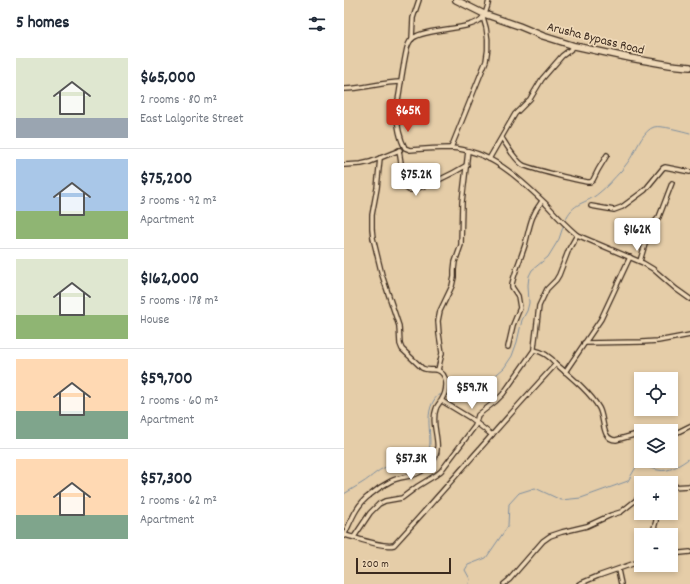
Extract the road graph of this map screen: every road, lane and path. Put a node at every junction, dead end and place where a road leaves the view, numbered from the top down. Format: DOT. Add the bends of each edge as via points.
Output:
graph roads {
  1 [pos="419,0"];
  2 [pos="456,0"];
  3 [pos="489,0"];
  4 [pos="484,16"];
  5 [pos="412,38"];
  6 [pos="576,46"];
  7 [pos="690,67"];
  8 [pos="401,82"];
  9 [pos="344,89"];
  10 [pos="502,138"];
  11 [pos="405,148"];
  12 [pos="451,148"];
  13 [pos="399,150"];
  14 [pos="468,151"];
  15 [pos="607,156"];
  16 [pos="380,158"];
  17 [pos="489,158"];
  18 [pos="467,164"];
  19 [pos="344,165"];
  20 [pos="690,172"];
  21 [pos="672,183"];
  22 [pos="542,201"];
  23 [pos="591,206"];
  24 [pos="577,235"];
  25 [pos="630,257"];
  26 [pos="640,261"];
  27 [pos="690,299"];
  28 [pos="690,335"];
  29 [pos="584,344"];
  30 [pos="508,347"];
  31 [pos="534,350"];
  32 [pos="556,364"];
  33 [pos="438,370"];
  34 [pos="565,372"];
  35 [pos="442,401"];
  36 [pos="476,423"];
  37 [pos="690,426"];
  38 [pos="678,432"];
  39 [pos="492,435"];
  40 [pos="634,435"];
  41 [pos="678,486"];
  42 [pos="690,486"];
  43 [pos="634,502"];
  44 [pos="344,535"];
  45 [pos="354,537"];
  46 [pos="690,552"];
  47 [pos="678,553"];
  48 [pos="634,564"];
  49 [pos="618,570"];
  50 [pos="504,584"];
  51 [pos="579,584"];
  52 [pos="621,584"];
  1 -- 5 [label="street" via="413,18"];
  2 -- 4 [label="main road, Arusha Bypass Road"];
  3 -- 4 [label="street"];
  4 -- 5 [label="street" via="473,23"];
  4 -- 6 [label="main road, Arusha Bypass Road"];
  4 -- 12 [label="street" via="487,30 486,61"];
  5 -- 8 [label="street"];
  6 -- 7 [label="main road, Arusha Bypass Road" via="630,58"];
  6 -- 10 [label="street" via="562,56 544,76 530,98 515,114"];
  8 -- 9 [label="street"];
  8 -- 11 [label="street" via="397,116"];
  10 -- 15 [label="street" via="523,165 589,182 593,180"];
  10 -- 17 [label="street"];
  11 -- 12 [label="street"];
  11 -- 13 [label="street"];
  12 -- 14 [label="street"];
  13 -- 16 [label="street"];
  13 -- 18 [label="street" via="404,183 409,190 436,182"];
  14 -- 17 [label="street"];
  14 -- 18 [label="street"];
  16 -- 19 [label="street" via="361,164"];
  16 -- 33 [label="street" via="372,215 373,238 399,326 400,344 422,368"];
  17 -- 22 [label="street" via="508,170"];
  18 -- 33 [label="street" via="462,202 461,245 455,262 452,286 438,321 442,353"];
  20 -- 23 [label="street" via="665,167 645,190 619,209"];
  21 -- 26 [label="street" via="659,217 649,231"];
  22 -- 24 [label="street"];
  22 -- 30 [label="street" via="529,224 512,284 520,308"];
  24 -- 25 [label="street"];
  24 -- 31 [label="street" via="559,276 547,289 539,306"];
  25 -- 26 [label="street"];
  25 -- 29 [label="street" via="601,319"];
  26 -- 27 [label="street"];
  28 -- 29 [label="street" via="658,341"];
  29 -- 34 [label="street"];
  31 -- 32 [label="street" via="542,352"];
  31 -- 36 [label="street" via="503,394 478,415"];
  32 -- 34 [label="street"];
  32 -- 39 [label="street"];
  33 -- 35 [label="street" via="446,383"];
  34 -- 40 [label="street" via="592,397 602,415 608,439 616,440"];
  35 -- 36 [label="street"];
  35 -- 44 [label="street" via="435,411 438,442 430,464 414,476 390,482 369,496 354,514"];
  36 -- 39 [label="street"];
  36 -- 45 [label="street" via="458,450 436,475 402,498 379,504"];
  37 -- 38 [label="street"];
  39 -- 45 [label="street" via="394,545 377,544"];
  41 -- 42 [label="street"];
  43 -- 50 [label="street" via="621,512 587,526 550,536"];
  44 -- 45 [label="street"];
  46 -- 47 [label="street"];
  48 -- 49 [label="street"];
  49 -- 51 [label="street"];
  49 -- 52 [label="street"];
}
